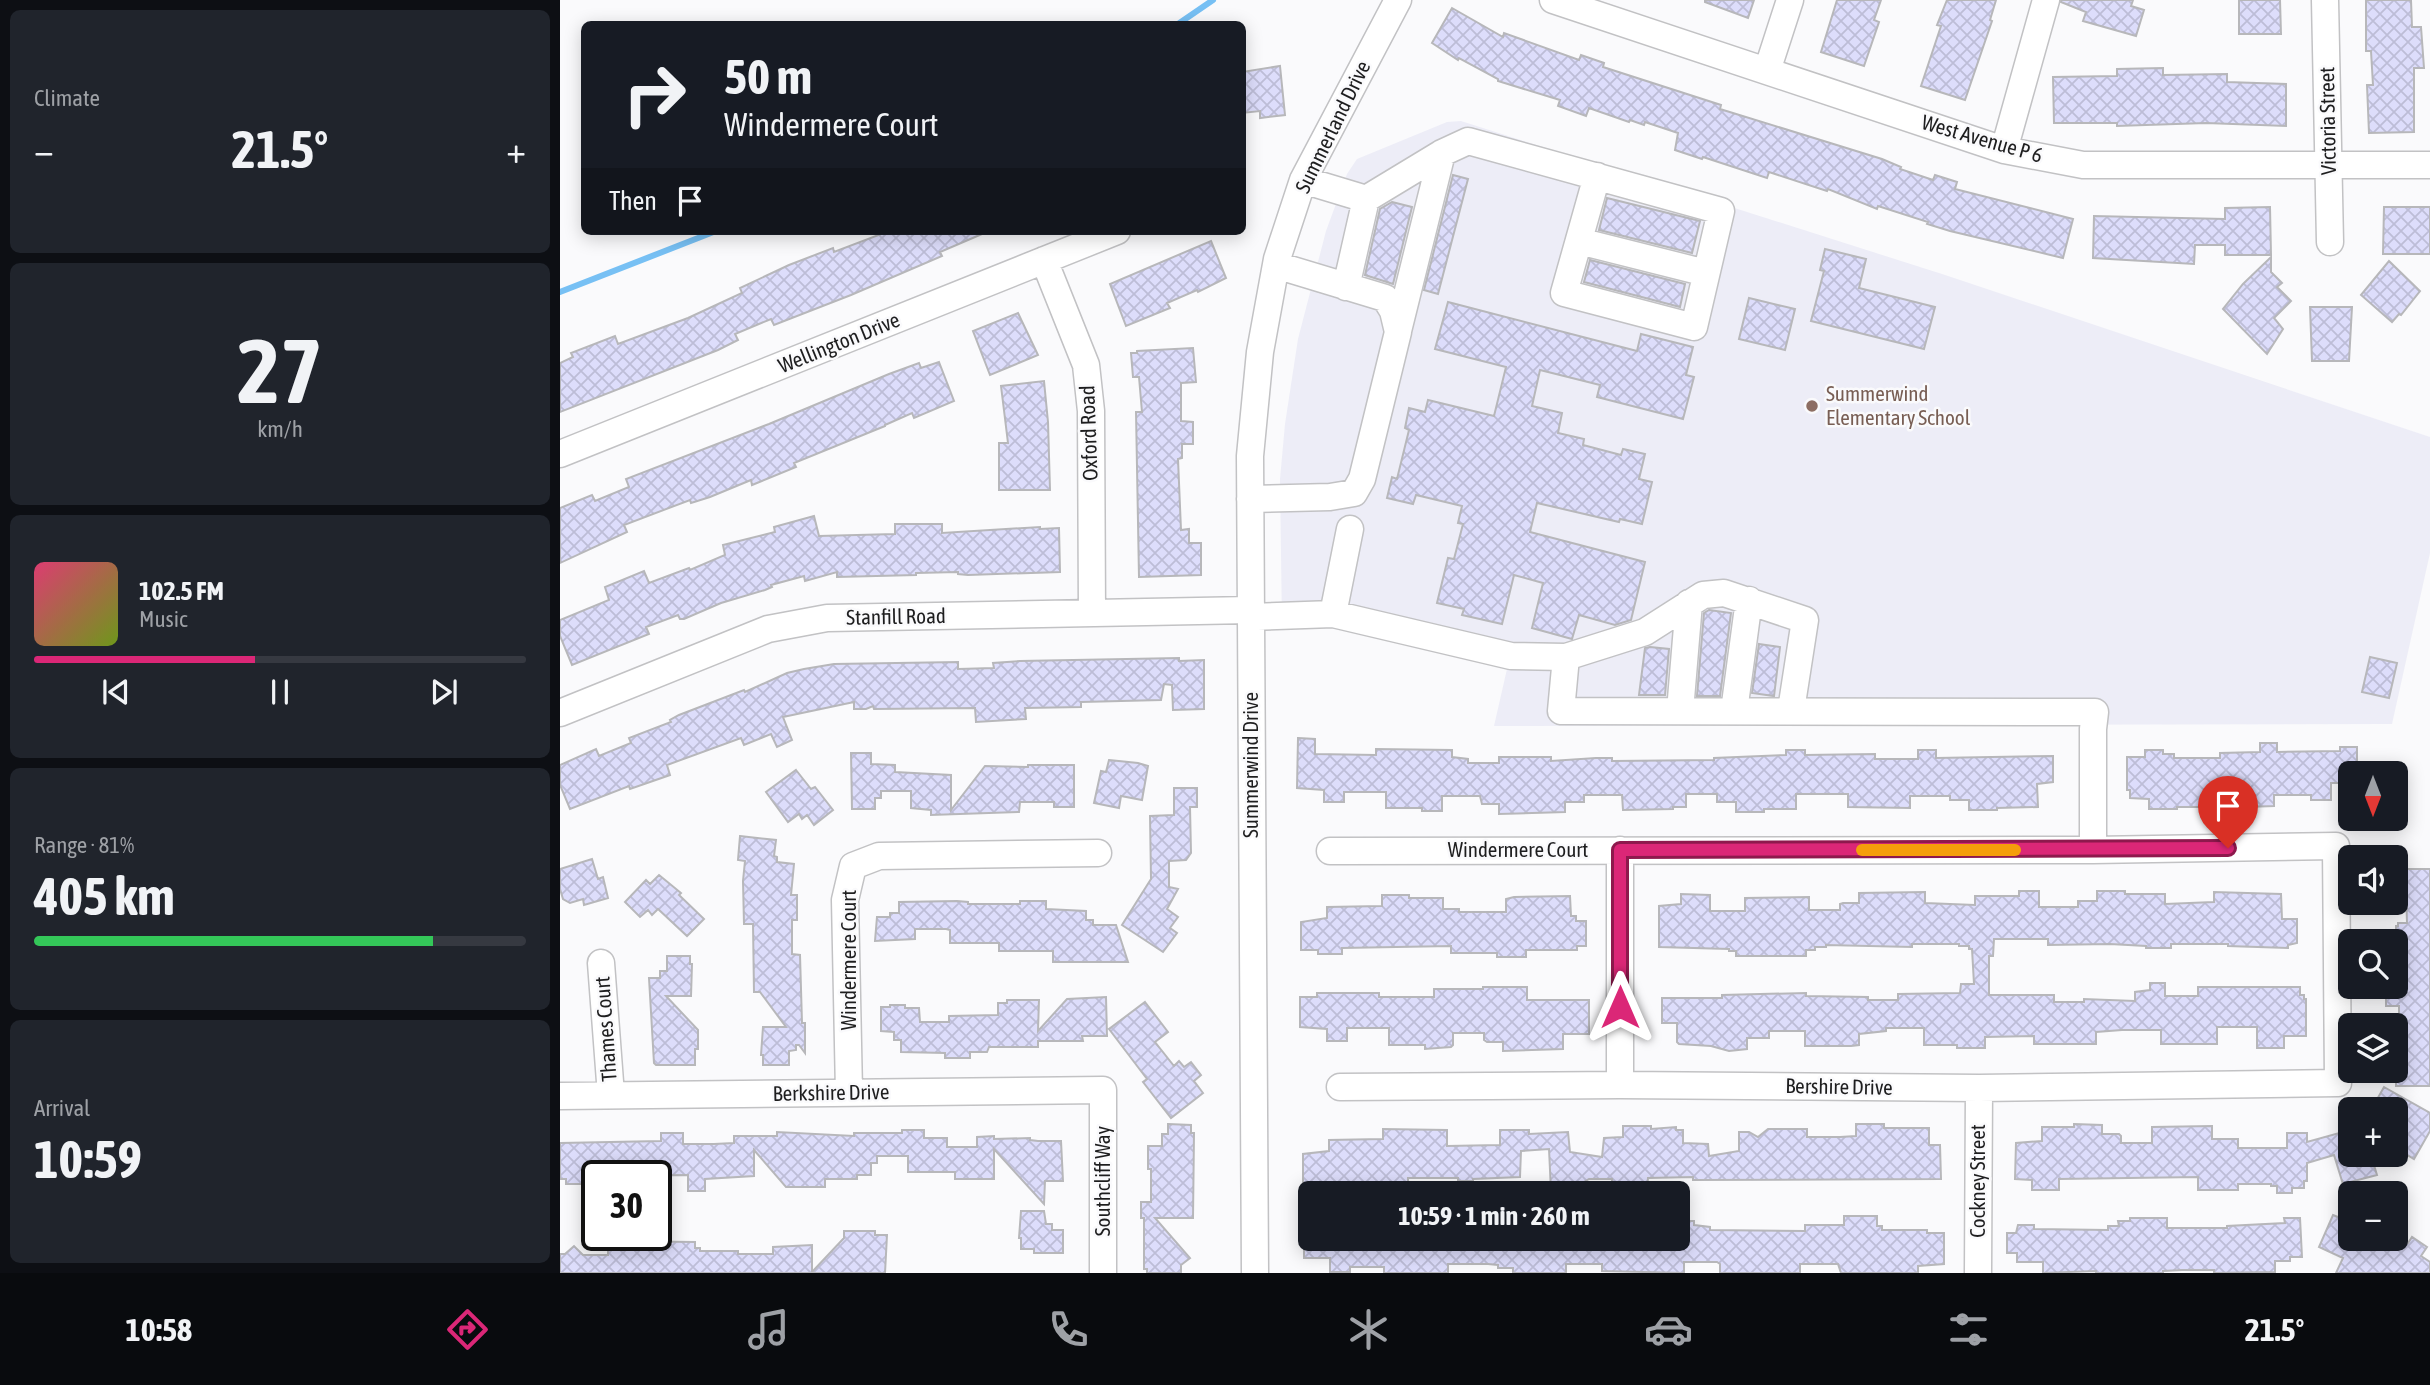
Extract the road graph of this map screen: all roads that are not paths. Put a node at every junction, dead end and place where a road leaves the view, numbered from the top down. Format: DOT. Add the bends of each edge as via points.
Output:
graph roads {
  1 [pos="1398,0"];
  2 [pos="1553,0"];
  3 [pos="1790,0"];
  4 [pos="2046,0"];
  5 [pos="2325,0"];
  6 [pos="1767,71"];
  7 [pos="2004,150"];
  8 [pos="1442,153"];
  9 [pos="2329,165"];
  10 [pos="2430,165"];
  11 [pos="1597,176"];
  12 [pos="1303,180"];
  13 [pos="1366,199"];
  14 [pos="1107,235"];
  15 [pos="1579,241"];
  16 [pos="2330,242"];
  17 [pos="1044,260"];
  18 [pos="1276,262"];
  19 [pos="1706,273"];
  20 [pos="1346,286"];
  21 [pos="1398,332"];
  22 [pos="560,454"];
  23 [pos="1250,499"];
  24 [pos="1350,529"];
  25 [pos="1749,600"];
  26 [pos="1689,603"];
  27 [pos="1092,613"];
  28 [pos="1250,613"];
  29 [pos="1332,614"];
  30 [pos="1566,657"];
  31 [pos="1791,710"];
  32 [pos="1681,711"];
  33 [pos="1734,711"];
  34 [pos="560,713"];
  35 [pos="1620,850"];
  36 [pos="2092,850"];
  37 [pos="1330,851"];
  38 [pos="1098,853"];
  39 [pos="601,963"];
  40 [pos="2338,1083"];
  41 [pos="1620,1085"];
  42 [pos="1340,1087"];
  43 [pos="1979,1088"];
  44 [pos="1102,1090"];
  45 [pos="849,1092"];
  46 [pos="611,1095"];
  47 [pos="560,1096"];
  48 [pos="1103,1273"];
  49 [pos="1255,1273"];
  50 [pos="1978,1273"];
  1 -- 12 [label="street, Summerland Drive"];
  2 -- 6 [label="street, West Avenue P 6"];
  3 -- 6 [label="street"];
  4 -- 7 [label="street"];
  5 -- 9 [label="street, Victoria Street"];
  6 -- 7 [label="street, West Avenue P 6"];
  7 -- 9 [label="street, West Avenue P 6" via="2083,165"];
  8 -- 11 [label="street" via="1468,141"];
  8 -- 13 [label="street"];
  8 -- 21 [label="street"];
  9 -- 10 [label="street, West Avenue P 6"];
  9 -- 16 [label="street, Victoria Street"];
  11 -- 15 [label="street"];
  11 -- 19 [label="street" via="1721,211"];
  12 -- 13 [label="street"];
  12 -- 18 [label="street, Summerland Drive"];
  13 -- 20 [label="street"];
  14 -- 17 [label="street, Wellington Drive"];
  15 -- 19 [label="street"];
  15 -- 19 [label="street" via="1564,293 1694,327"];
  17 -- 22 [label="street, Wellington Drive"];
  17 -- 27 [label="street, Oxford Road" via="1086,365 1091,411"];
  18 -- 20 [label="street"];
  18 -- 23 [label="street, Summerwind Drive" via="1260,352"];
  20 -- 21 [label="street" via="1385,298"];
  21 -- 23 [label="street" via="1362,480 1354,493"];
  23 -- 28 [label="street, Summerwind Drive"];
  24 -- 29 [label="street"];
  25 -- 26 [label="street, Stanfill Road" via="1724,593 1703,595"];
  25 -- 31 [label="street, Stanfill Road" via="1805,620"];
  25 -- 33 [label="street"];
  26 -- 30 [label="street, Stanfill Road" via="1645,632"];
  26 -- 32 [label="street"];
  27 -- 28 [label="street, Stanfill Road"];
  27 -- 34 [label="street, Stanfill Road" via="815,620 768,629"];
  28 -- 29 [label="street, Stanfill Road"];
  28 -- 49 [label="street, Summerwind Drive"];
  29 -- 30 [label="street, Stanfill Road" via="1511,656"];
  30 -- 32 [label="street" via="1561,711"];
  31 -- 33 [label="street"];
  31 -- 36 [label="street" via="2095,712"];
  32 -- 33 [label="street"];
  35 -- 36 [label="street, Windermere Court"];
  35 -- 37 [label="street, Windermere Court"];
  35 -- 41 [label="street"];
  36 -- 40 [label="street, Windermere Court" via="2336,846"];
  38 -- 45 [label="street, Windermere Court" via="879,856 853,866 845,900"];
  39 -- 46 [label="street, Thames Court"];
  40 -- 43 [label="street, Bershire Drive"];
  41 -- 42 [label="street, Bershire Drive"];
  41 -- 43 [label="street, Bershire Drive"];
  43 -- 50 [label="street, Cockney Street"];
  44 -- 45 [label="street, Berkshire Drive"];
  44 -- 48 [label="street, Southcliff Way"];
  45 -- 46 [label="street, Berkshire Drive"];
  46 -- 47 [label="street, Berkshire Drive"];
}
